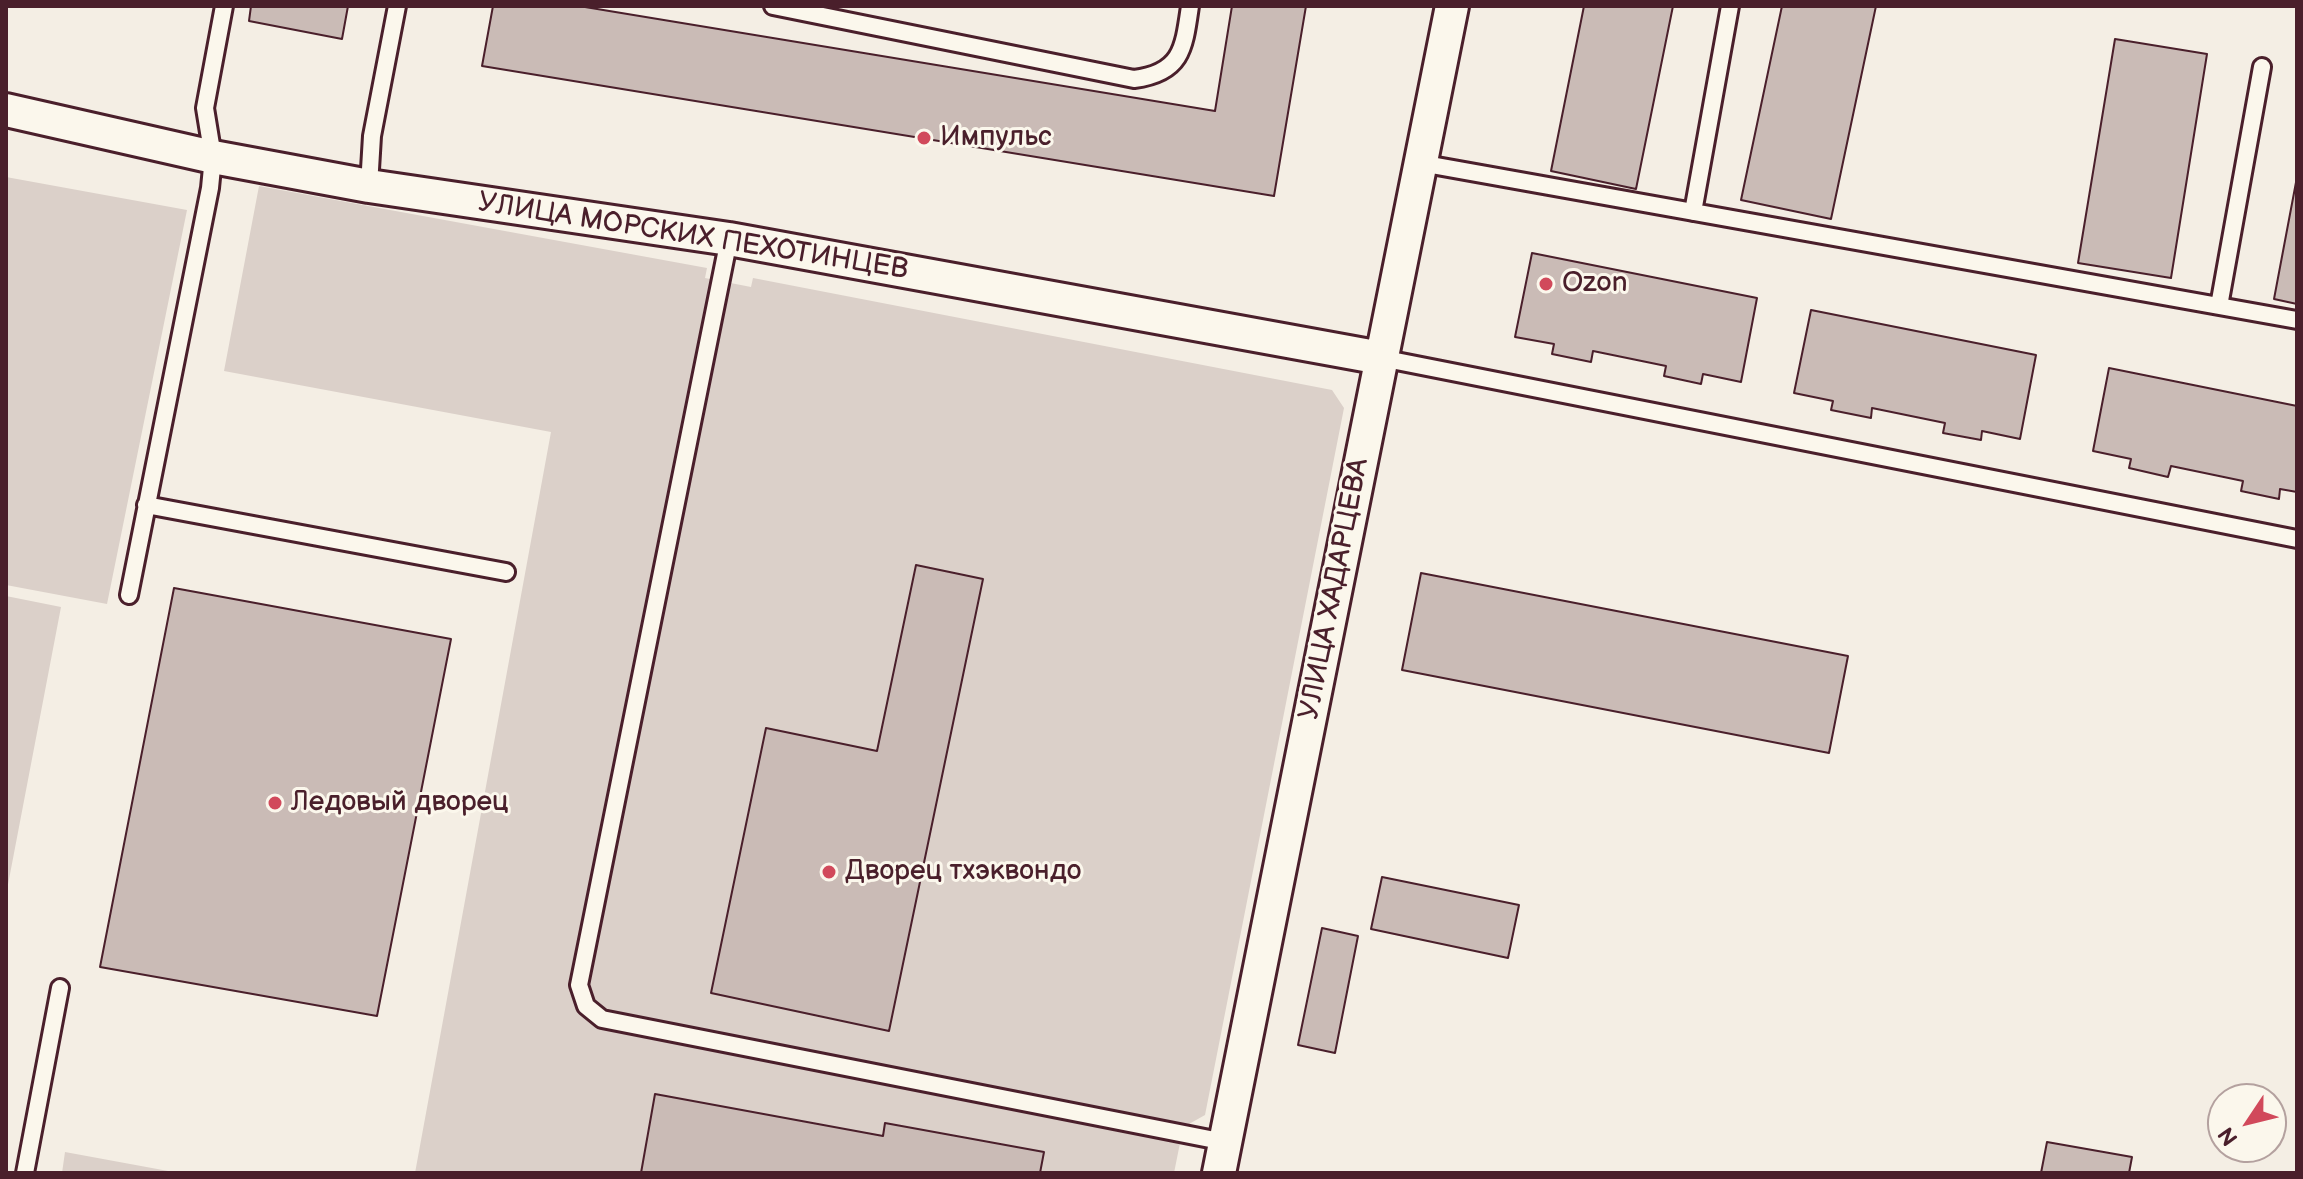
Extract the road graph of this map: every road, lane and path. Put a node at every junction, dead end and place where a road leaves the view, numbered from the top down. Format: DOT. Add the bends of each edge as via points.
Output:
graph roads {
  1 [pos="224,6"];
  2 [pos="397,6"];
  3 [pos="773,6"];
  4 [pos="1190,6"];
  5 [pos="1452,6"];
  6 [pos="1730,6"];
  7 [pos="2262,67"];
  8 [pos="6,110"];
  9 [pos="213,157"];
  10 [pos="1420,163"];
  11 [pos="369,186"];
  12 [pos="1693,212"];
  13 [pos="729,239"];
  14 [pos="2219,306"];
  15 [pos="2297,320"];
  16 [pos="1381,358"];
  17 [pos="146,505"];
  18 [pos="2297,539"];
  19 [pos="506,572"];
  20 [pos="129,595"];
  21 [pos="60,988"];
  22 [pos="1222,1158"];
  23 [pos="25,1173"];
  1 -- 9 [label="lane" via="205,108"];
  2 -- 11 [label="lane" via="372,136"];
  3 -- 4 [label="lane" via="1134,79 1154,77 1180,55"];
  5 -- 10 [label="street, УЛИЦА ХАДАРЦЕВА"];
  6 -- 12 [label="lane"];
  7 -- 14 [label="lane"];
  8 -- 9 [label="street, УЛИЦА МОРСКИХ ПЕХОТИНЦЕВ"];
  9 -- 11 [label="street, УЛИЦА МОРСКИХ ПЕХОТИНЦЕВ"];
  9 -- 17 [label="lane"];
  10 -- 12 [label="lane"];
  10 -- 16 [label="street, УЛИЦА ХАДАРЦЕВА"];
  11 -- 13 [label="street, УЛИЦА МОРСКИХ ПЕХОТИНЦЕВ"];
  12 -- 14 [label="lane"];
  13 -- 16 [label="street, УЛИЦА МОРСКИХ ПЕХОТИНЦЕВ"];
  13 -- 22 [label="lane" via="579,985 586,1006 602,1019"];
  14 -- 15 [label="lane"];
  16 -- 18 [label="lane"];
  16 -- 22 [label="street, УЛИЦА ХАДАРЦЕВА"];
  17 -- 19 [label="lane"];
  17 -- 20 [label="lane"];
  21 -- 23 [label="lane"];
}
